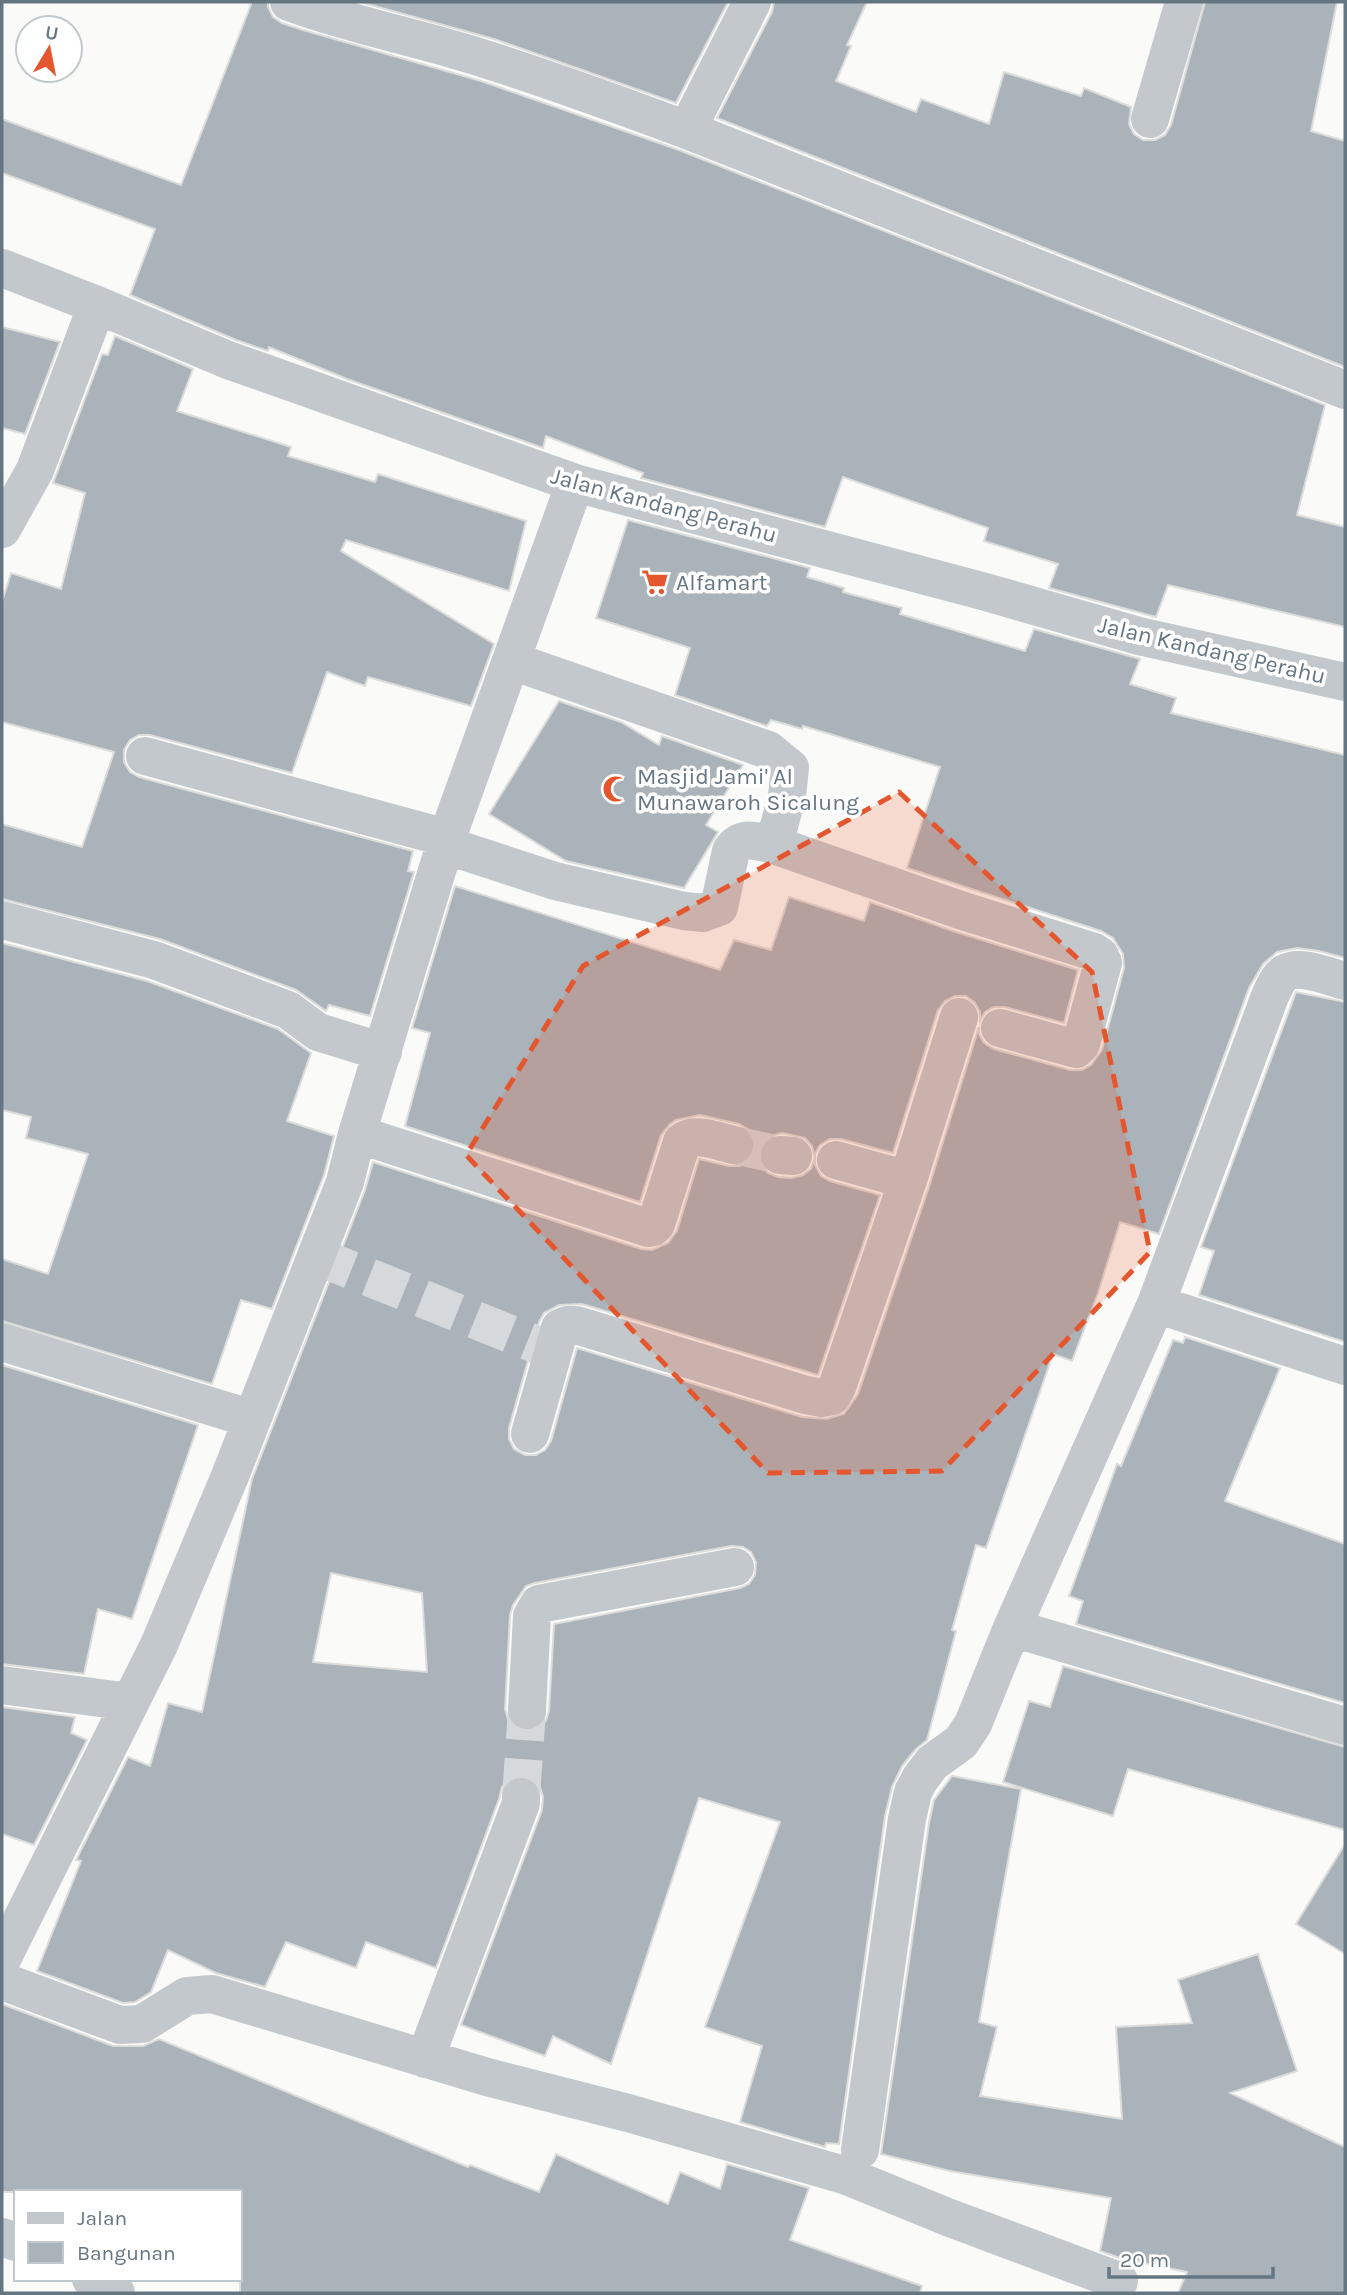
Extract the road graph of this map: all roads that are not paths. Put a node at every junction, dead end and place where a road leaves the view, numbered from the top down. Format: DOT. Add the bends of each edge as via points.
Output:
graph roads {
  1 [pos="289,2"];
  2 [pos="752,2"];
  3 [pos="1184,2"];
  4 [pos="1150,119"];
  5 [pos="687,130"];
  6 [pos="2,268"];
  7 [pos="97,305"];
  8 [pos="1345,390"];
  9 [pos="575,483"];
  10 [pos="2,529"];
  11 [pos="512,661"];
  12 [pos="1345,682"];
  13 [pos="145,756"];
  14 [pos="446,842"];
  15 [pos="775,845"];
  16 [pos="2,920"];
  17 [pos="1345,981"];
  18 [pos="959,1017"];
  19 [pos="1000,1028"];
  20 [pos="383,1052"];
  21 [pos="357,1134"];
  22 [pos="734,1145"];
  23 [pos="836,1160"];
  24 [pos="908,1180"];
  25 [pos="1156,1304"];
  26 [pos="2,1342"];
  27 [pos="1345,1366"];
  28 [pos="252,1419"];
  29 [pos="530,1434"];
  30 [pos="735,1567"];
  31 [pos="1012,1628"];
  32 [pos="2,1685"];
  33 [pos="130,1702"];
  34 [pos="527,1710"];
  35 [pos="1345,1726"];
  36 [pos="521,1797"];
  37 [pos="2,1959"];
  38 [pos="2,1981"];
  39 [pos="425,2059"];
  40 [pos="860,2150"];
  41 [pos="95,2281"];
  42 [pos="1127,2289"];
  43 [pos="116,2293"];
  1 -- 5 [label="street" via="458,51"];
  2 -- 5 [label="street"];
  3 -- 4 [label="street"];
  5 -- 8 [label="street"];
  6 -- 7 [label="street, Jalan Kandang Perahu"];
  7 -- 9 [label="street, Jalan Kandang Perahu" via="228,360"];
  7 -- 10 [label="street" via="35,470"];
  9 -- 11 [label="street"];
  9 -- 12 [label="street, Jalan Kandang Perahu" via="1139,635"];
  11 -- 14 [label="street"];
  11 -- 15 [label="street" via="768,750 790,768"];
  13 -- 14 [label="street"];
  14 -- 15 [label="street" via="555,881 704,913 719,907 736,843 745,839"];
  14 -- 20 [label="street"];
  15 -- 19 [label="street" via="1100,956 1103,963 1076,1049"];
  16 -- 20 [label="street" via="154,960 288,1010 318,1032"];
  17 -- 25 [label="street" via="1295,971 1278,980"];
  18 -- 24 [label="street"];
  20 -- 21 [label="street"];
  21 -- 22 [label="street" via="648,1228 656,1224 682,1142 695,1137"];
  21 -- 28 [label="street" via="345,1182"];
  23 -- 24 [label="street"];
  24 -- 29 [label="street" via="832,1396 806,1395 567,1325 560,1328"];
  25 -- 27 [label="street"];
  25 -- 31 [label="street"];
  26 -- 28 [label="street"];
  28 -- 33 [label="street" via="159,1646"];
  30 -- 34 [label="street" via="539,1605 531,1616"];
  31 -- 35 [label="street"];
  31 -- 40 [label="street" via="973,1724 961,1742 932,1763 913,1792"];
  32 -- 33 [label="street"];
  33 -- 37 [label="street"];
  36 -- 39 [label="street"];
  38 -- 39 [label="street" via="120,2025 142,2024 187,1996 212,1994"];
  39 -- 42 [label="street" via="844,2175"];
  41 -- 43 [label="street"];
}
